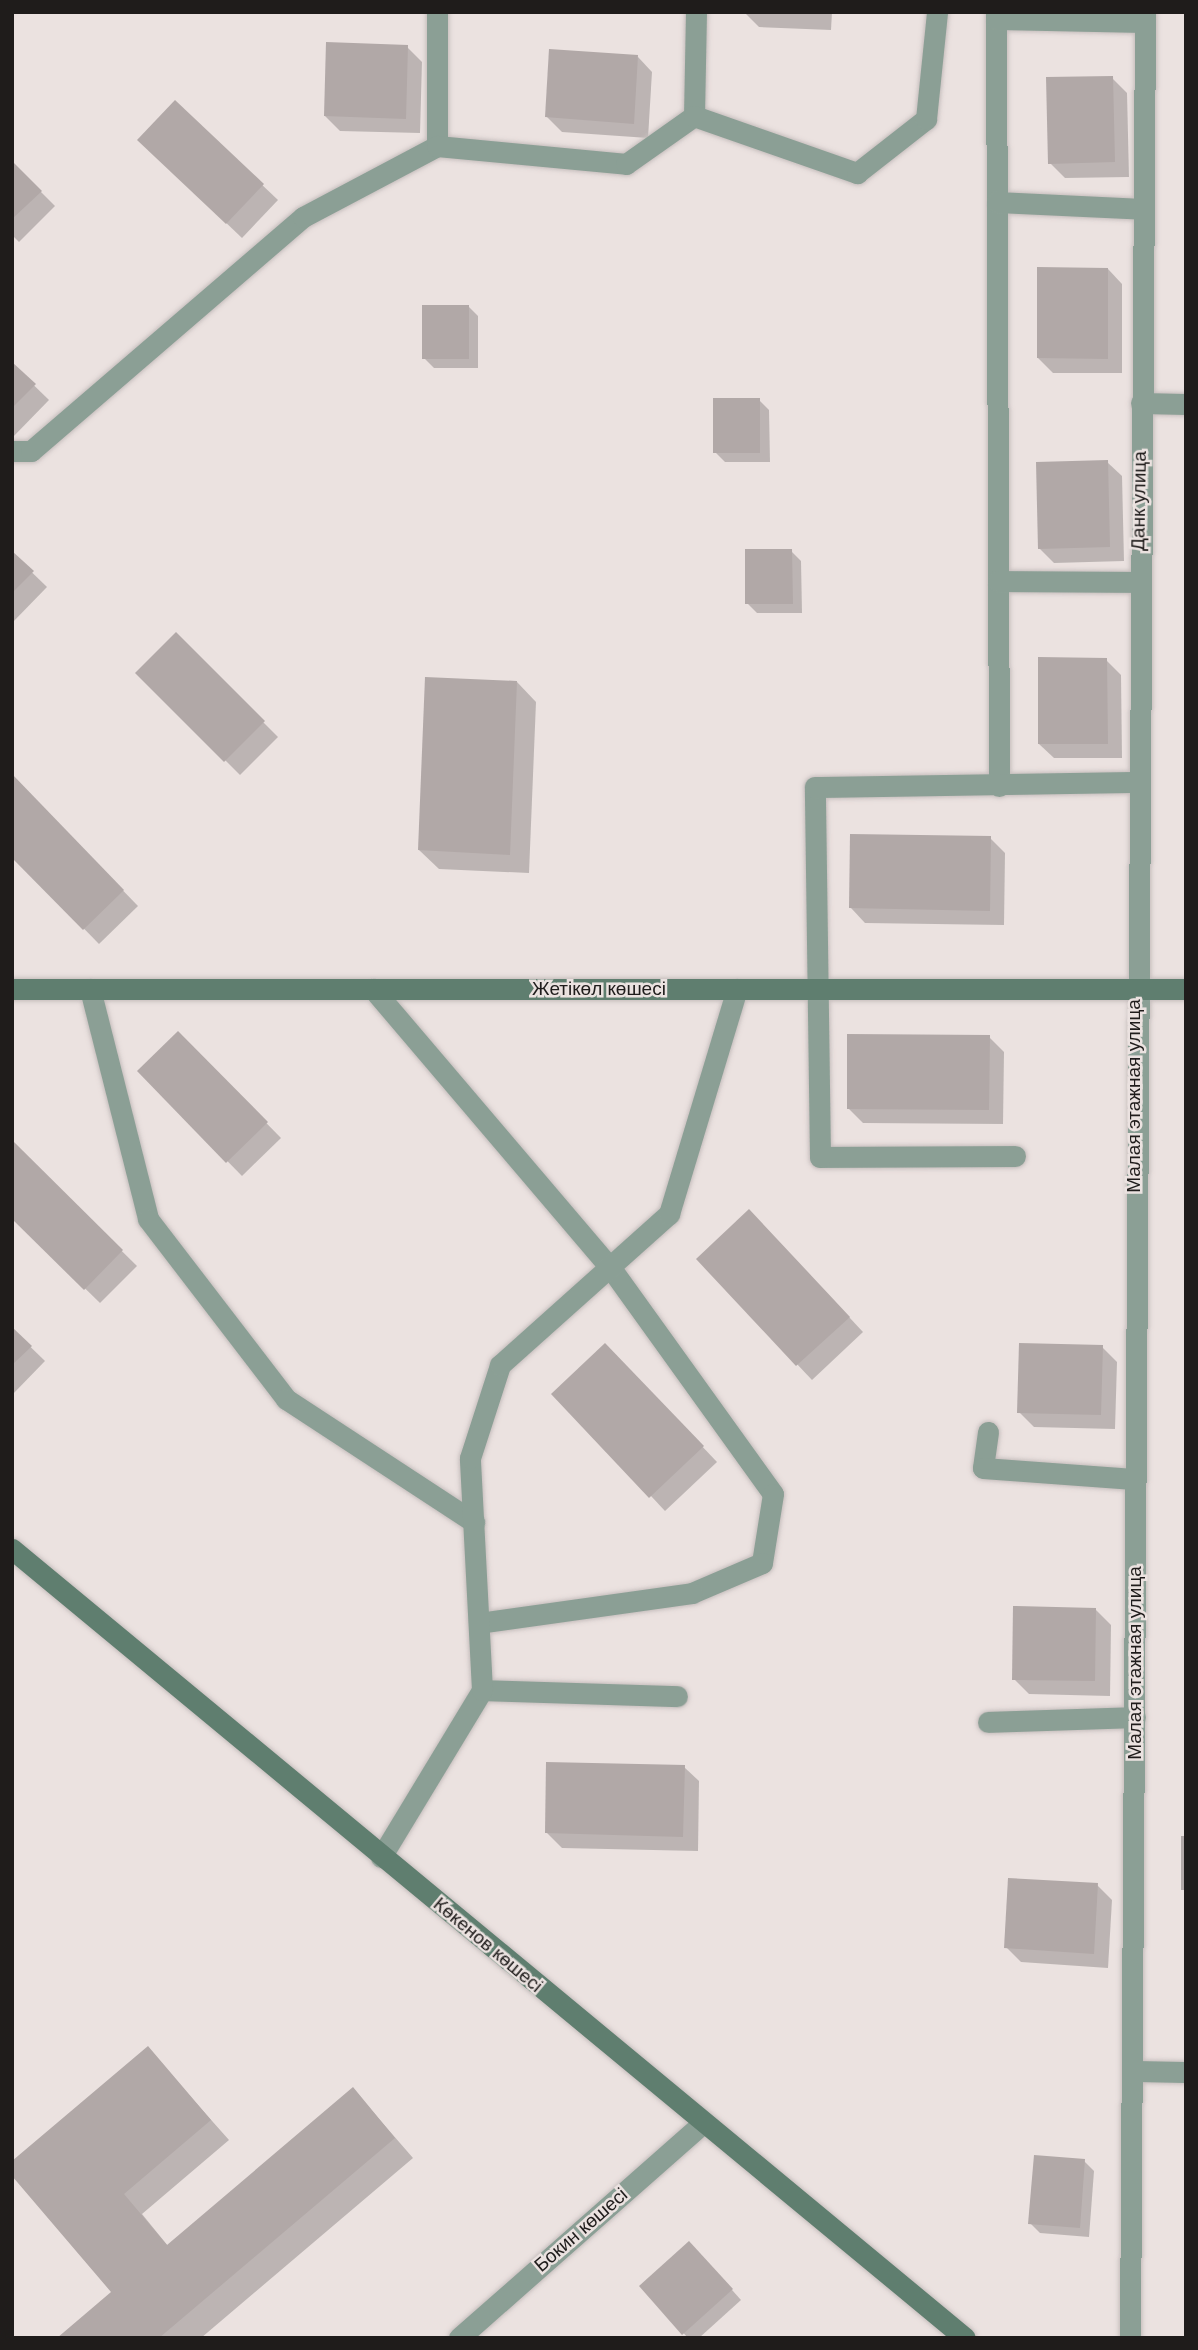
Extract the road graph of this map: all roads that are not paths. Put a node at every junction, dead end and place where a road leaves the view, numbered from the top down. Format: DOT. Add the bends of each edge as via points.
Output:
graph roads {
  1 [pos="437,12"];
  2 [pos="696,12"];
  3 [pos="937,12"];
  4 [pos="996,16"];
  5 [pos="1145,17"];
  6 [pos="694,116"];
  7 [pos="437,146"];
  8 [pos="996,202"];
  9 [pos="1143,209"];
  10 [pos="1140,403"];
  11 [pos="1186,404"];
  12 [pos="12,451"];
  13 [pos="998,582"];
  14 [pos="1139,582"];
  15 [pos="1137,782"];
  16 [pos="999,786"];
  17 [pos="12,989"];
  18 [pos="90,989"];
  19 [pos="373,989"];
  20 [pos="737,989"];
  21 [pos="815,989"];
  22 [pos="1134,989"];
  23 [pos="1186,989"];
  24 [pos="1015,1156"];
  25 [pos="610,1267"];
  26 [pos="988,1432"];
  27 [pos="1134,1479"];
  28 [pos="474,1522"];
  29 [pos="12,1549"];
  30 [pos="479,1623"];
  31 [pos="482,1690"];
  32 [pos="677,1696"];
  33 [pos="1135,1717"];
  34 [pos="988,1722"];
  35 [pos="381,1857"];
  36 [pos="1134,2071"];
  37 [pos="1186,2072"];
  38 [pos="703,2123"];
  39 [pos="458,2338"];
  40 [pos="965,2338"];
  41 [pos="1130,2338"];
  1 -- 7 [label="street"];
  2 -- 6 [label="street"];
  3 -- 6 [label="street" via="926,119 857,173"];
  4 -- 5 [label="street"];
  4 -- 8 [label="street"];
  5 -- 9 [label="street, Данк улица"];
  6 -- 7 [label="street" via="626,164"];
  7 -- 12 [label="street" via="303,217 31,451"];
  8 -- 9 [label="street"];
  8 -- 13 [label="street"];
  9 -- 10 [label="street, Данк улица"];
  10 -- 11 [label="street"];
  10 -- 14 [label="street, Данк улица"];
  13 -- 14 [label="street"];
  13 -- 16 [label="street"];
  14 -- 15 [label="street, Данк улица"];
  15 -- 16 [label="street"];
  15 -- 22 [label="street, Данк улица"];
  16 -- 21 [label="street" via="815,787"];
  17 -- 18 [label="street, Жетікөл көшесі"];
  18 -- 19 [label="street, Жетікөл көшесі"];
  18 -- 28 [label="street" via="148,1219 286,1399"];
  19 -- 20 [label="street, Жетікөл көшесі"];
  19 -- 25 [label="street"];
  20 -- 21 [label="street, Жетікөл көшесі"];
  20 -- 25 [label="street" via="669,1214"];
  21 -- 22 [label="street, Жетікөл көшесі"];
  21 -- 24 [label="street" via="820,1157"];
  22 -- 23 [label="street, Жетікөл көшесі"];
  22 -- 27 [label="street, Малая этажная улица"];
  25 -- 28 [label="street" via="500,1365 470,1458"];
  25 -- 30 [label="street" via="773,1494 762,1563 692,1592"];
  26 -- 27 [label="street" via="983,1468"];
  27 -- 33 [label="street, Малая этажная улица"];
  28 -- 30 [label="street"];
  29 -- 35 [label="street, Көкенов көшесі"];
  30 -- 31 [label="street"];
  31 -- 32 [label="street"];
  31 -- 35 [label="street"];
  33 -- 34 [label="street"];
  33 -- 36 [label="street, Малая этажная улица"];
  35 -- 38 [label="street, Көкенов көшесі"];
  36 -- 37 [label="street"];
  36 -- 41 [label="street, Малая этажная улица"];
  38 -- 39 [label="street, Бокин көшесі"];
  38 -- 40 [label="street, Көкенов көшесі"];
}
